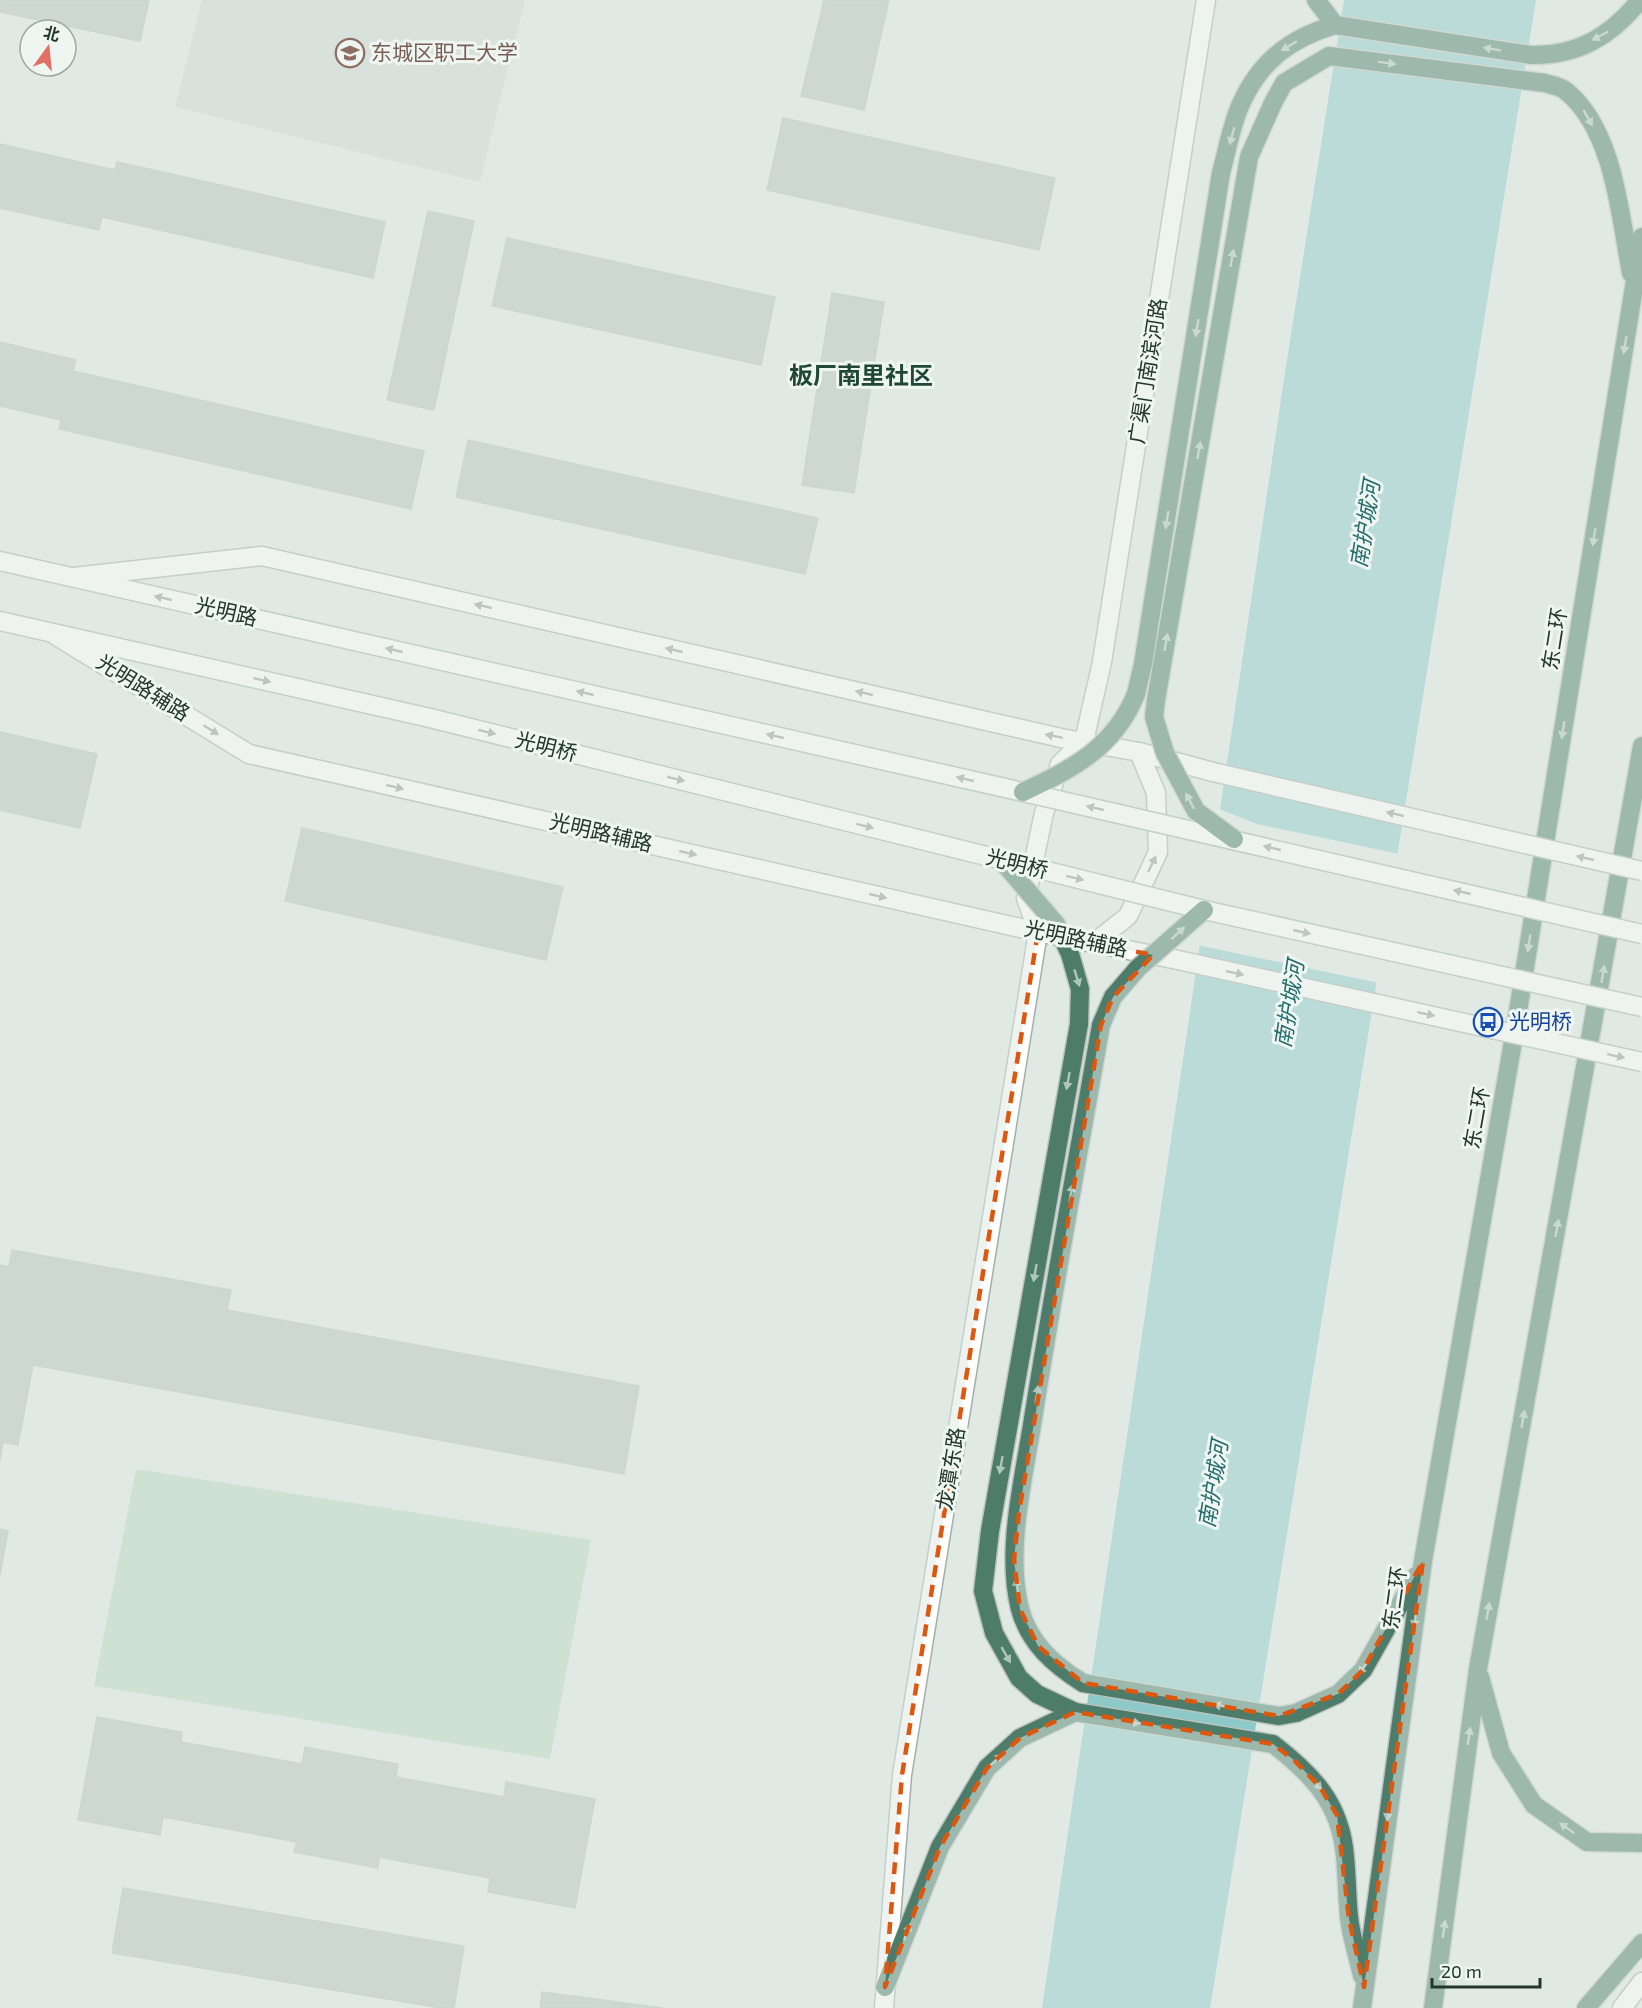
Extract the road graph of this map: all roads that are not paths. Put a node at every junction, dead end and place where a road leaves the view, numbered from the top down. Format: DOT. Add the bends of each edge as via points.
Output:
graph roads {
  1 [pos="1206,0"];
  2 [pos="1316,0"];
  3 [pos="1640,0"];
  4 [pos="1335,25"];
  5 [pos="1642,237"];
  6 [pos="1634,287"];
  7 [pos="0,561"];
  8 [pos="70,577"];
  9 [pos="0,621"];
  10 [pos="53,634"];
  11 [pos="1084,741"];
  12 [pos="1642,746"];
  13 [pos="1139,752"];
  14 [pos="1023,792"];
  15 [pos="1234,839"];
  16 [pos="1001,860"];
  17 [pos="1642,871"];
  18 [pos="1204,910"];
  19 [pos="1038,932"];
  20 [pos="1642,934"];
  21 [pos="1094,943"];
  22 [pos="1642,1007"];
  23 [pos="1642,1062"];
  24 [pos="1423,1561"];
  25 [pos="1478,1669"];
  26 [pos="1075,1713"];
  27 [pos="1642,1843"];
  28 [pos="1642,1943"];
  29 [pos="1642,1982"];
  30 [pos="885,1987"];
  31 [pos="1365,1987"];
  32 [pos="884,2008"];
  33 [pos="1362,2008"];
  34 [pos="1433,2008"];
  35 [pos="1587,2008"];
  36 [pos="1622,2008"];
  1 -- 11 [label="street, 广渠门南滨河路" via="1102,662"];
  2 -- 4 [label="highway"];
  3 -- 4 [label="highway, one-way" via="1614,29 1571,52 1550,56"];
  4 -- 14 [label="highway, one-way, bridge" via="1312,32 1276,54 1240,107 1221,173 1136,694 1128,713 1094,753 1066,772"];
  5 -- 6 [label="highway, 东二环"];
  15 -- 6 [label="highway, one-way, bridge" via="1196,811 1166,753 1154,717 1249,157 1284,83 1329,56 1545,83 1564,89 1587,112 1609,160"];
  6 -- 24 [label="highway, 东二环, one-way" via="1513,1042"];
  7 -- 8 [label="street, 光明路"];
  11 -- 8 [label="street, one-way" via="262,556"];
  14 -- 8 [label="street, 光明路, one-way"];
  9 -- 10 [label="street"];
  10 -- 16 [label="street, 光明桥, one-way, bridge" via="430,718"];
  10 -- 19 [label="street, 光明路辅路, one-way" via="249,754"];
  11 -- 13 [label="street"];
  11 -- 19 [label="street" via="1060,764 1044,813 1026,898"];
  25 -- 12 [label="highway, one-way"];
  17 -- 13 [label="street, one-way, bridge"];
  21 -- 13 [label="street, one-way" via="1128,916 1158,852 1156,793"];
  15 -- 14 [label="street, one-way, bridge"];
  20 -- 15 [label="street, one-way, bridge"];
  16 -- 18 [label="street, 光明桥, one-way, bridge"];
  16 -- 26 [label="highway, one-way, bridge" via="1056,924 1080,989 1078,1024 983,1591 993,1633 1019,1678 1037,1694"];
  18 -- 22 [label="street, 光明桥, one-way, bridge"];
  24 -- 18 [label="highway, one-way, bridge" via="1363,1670 1338,1694 1280,1716 1083,1683 1061,1670 1038,1646 1020,1609 1014,1560 1019,1512 1101,1025 1113,997 1138,968"];
  19 -- 21 [label="street, 光明路辅路"];
  19 -- 30 [label="street, 龙潭东路" via="902,1775"];
  21 -- 23 [label="street, 光明路辅路, one-way, bridge"];
  24 -- 31 [label="highway, 东二环, one-way"];
  27 -- 25 [label="highway, one-way" via="1587,1842 1534,1805 1502,1753"];
  34 -- 25 [label="highway, one-way"];
  30 -- 26 [label="highway, one-way" via="940,1847 987,1768 1020,1738"];
  26 -- 31 [label="highway, one-way" via="1273,1744 1294,1760 1320,1787 1337,1815 1345,1854 1349,1919"];
  28 -- 35 [label="highway"];
  29 -- 36 [label="street"];
  30 -- 32 [label="street, 龙潭东路"];
  31 -- 33 [label="highway, 东二环"];
}
